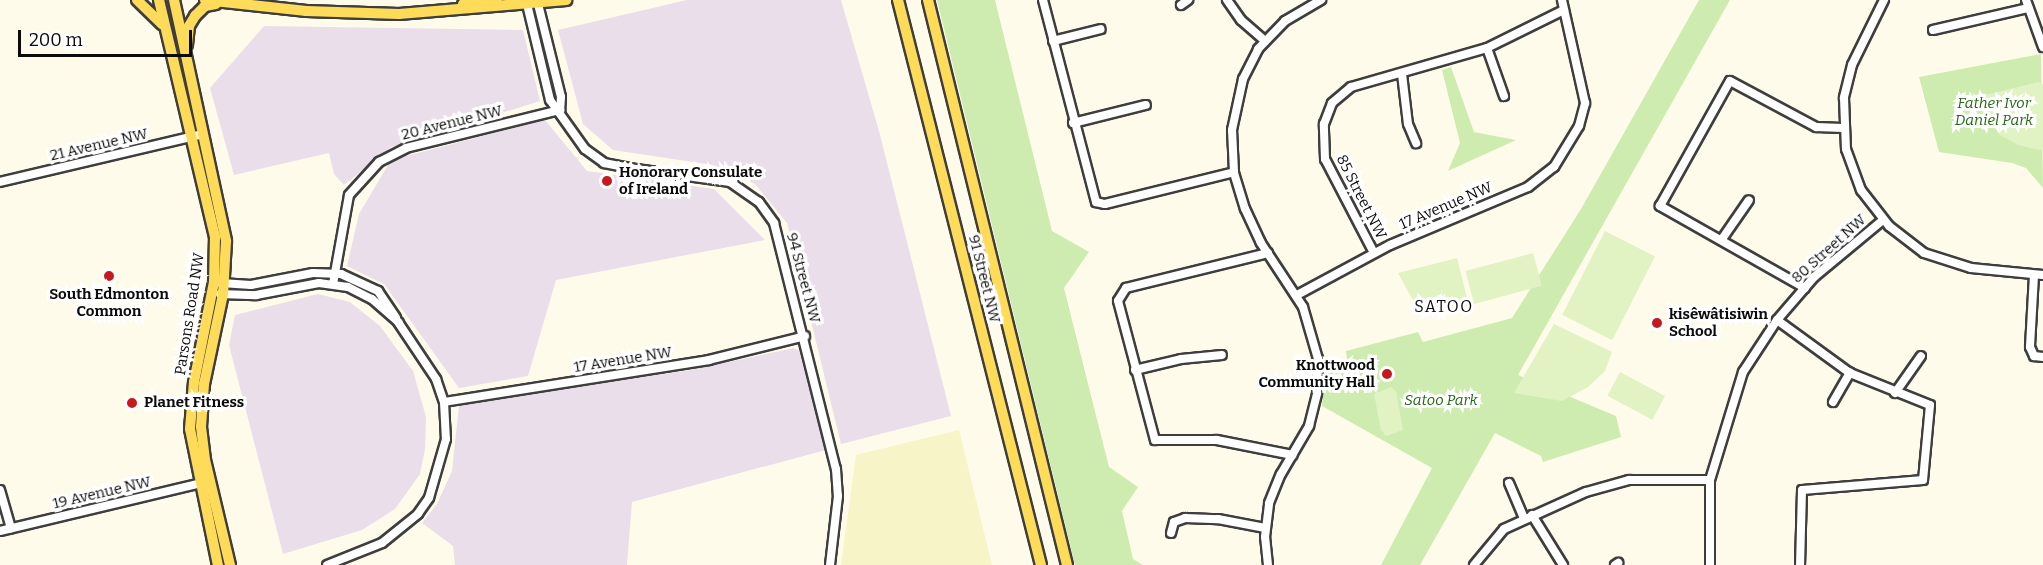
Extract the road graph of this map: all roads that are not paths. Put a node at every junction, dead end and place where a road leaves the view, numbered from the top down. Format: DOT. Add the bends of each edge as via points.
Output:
graph roads {
  1 [pos="137,0"];
  2 [pos="159,0"];
  3 [pos="166,0"];
  4 [pos="174,0"];
  5 [pos="205,0"];
  6 [pos="497,0"];
  7 [pos="566,0"];
  8 [pos="898,0"];
  9 [pos="921,0"];
  10 [pos="928,0"];
  11 [pos="1042,0"];
  12 [pos="1227,0"];
  13 [pos="1319,0"];
  14 [pos="1562,0"];
  15 [pos="1884,0"];
  16 [pos="531,2"];
  17 [pos="222,3"];
  18 [pos="2027,4"];
  19 [pos="1564,10"];
  20 [pos="412,13"];
  21 [pos="1101,29"];
  22 [pos="1933,30"];
  23 [pos="1053,41"];
  24 [pos="1264,41"];
  25 [pos="2043,47"];
  26 [pos="1487,48"];
  27 [pos="942,55"];
  28 [pos="172,56"];
  29 [pos="186,58"];
  30 [pos="1402,74"];
  31 [pos="1504,96"];
  32 [pos="196,99"];
  33 [pos="1146,105"];
  34 [pos="560,110"];
  35 [pos="1074,123"];
  36 [pos="1844,128"];
  37 [pos="198,135"];
  38 [pos="1416,143"];
  39 [pos="1234,172"];
  40 [pos="0,182"];
  41 [pos="1749,200"];
  42 [pos="1883,220"];
  43 [pos="1722,239"];
  44 [pos="1268,253"];
  45 [pos="1374,253"];
  46 [pos="335,274"];
  47 [pos="2034,275"];
  48 [pos="2043,275"];
  49 [pos="333,284"];
  50 [pos="218,288"];
  51 [pos="1804,288"];
  52 [pos="1297,295"];
  53 [pos="1777,320"];
  54 [pos="398,322"];
  55 [pos="805,336"];
  56 [pos="1222,355"];
  57 [pos="1922,356"];
  58 [pos="2040,357"];
  59 [pos="1135,370"];
  60 [pos="1850,373"];
  61 [pos="1895,393"];
  62 [pos="444,402"];
  63 [pos="1833,402"];
  64 [pos="1293,456"];
  65 [pos="1710,480"];
  66 [pos="204,482"];
  67 [pos="1509,483"];
  68 [pos="0,490"];
  69 [pos="1532,515"];
  70 [pos="1524,519"];
  71 [pos="11,528"];
  72 [pos="1265,528"];
  73 [pos="0,531"];
  74 [pos="1171,533"];
  75 [pos="218,565"];
  76 [pos="230,565"];
  77 [pos="330,565"];
  78 [pos="830,565"];
  79 [pos="1041,565"];
  80 [pos="1067,565"];
  81 [pos="1268,565"];
  82 [pos="1474,565"];
  83 [pos="1563,565"];
  84 [pos="1710,565"];
  85 [pos="1800,565"];
  1 -- 28 [label="main road" via="162,24"];
  2 -- 28 [label="main road, Parsons Road NW"];
  3 -- 32 [label="main road" via="186,81"];
  4 -- 29 [label="main road, Parsons Road NW"];
  5 -- 17 [label="main road"];
  6 -- 20 [label="main road"];
  7 -- 16 [label="main road"];
  8 -- 79 [label="main road, 91 Street NW"];
  9 -- 27 [label="main road"];
  10 -- 27 [label="main road, 91 Street NW"];
  11 -- 23 [label="street"];
  12 -- 24 [label="street" via="1241,20"];
  13 -- 24 [label="street" via="1285,21"];
  14 -- 19 [label="street"];
  15 -- 36 [label="street" via="1849,73"];
  16 -- 20 [label="main road"];
  16 -- 34 [label="street, 94 Street NW" via="550,100"];
  17 -- 20 [label="main road" via="317,12"];
  17 -- 29 [label="main road" via="205,6 195,16 188,31"];
  18 -- 22 [label="street"];
  18 -- 25 [label="street"];
  19 -- 26 [label="street"];
  19 -- 45 [label="street, 17 Avenue NW" via="1584,91 1582,117 1559,161 1537,182"];
  21 -- 23 [label="street"];
  23 -- 35 [label="street"];
  24 -- 39 [label="street" via="1247,69 1236,104"];
  26 -- 30 [label="street"];
  26 -- 31 [label="street"];
  27 -- 80 [label="main road, 91 Street NW"];
  28 -- 37 [label="main road, Parsons Road NW"];
  29 -- 32 [label="main road, Parsons Road NW"];
  30 -- 38 [label="street" via="1406,113"];
  30 -- 45 [label="street, 85 Street NW" via="1351,87 1337,98 1326,117 1323,141 1327,166"];
  32 -- 37 [label="main road, Parsons Road NW"];
  33 -- 35 [label="street"];
  34 -- 46 [label="street, 20 Avenue NW" via="406,148 379,162 349,195"];
  34 -- 55 [label="street, 94 Street NW" via="575,138 604,162 709,176 744,189 759,202 782,243"];
  35 -- 39 [label="street" via="1096,202 1105,204"];
  36 -- 42 [label="street" via="1857,181"];
  36 -- 43 [label="street" via="1816,127 1730,81 1660,206"];
  37 -- 40 [label="street, 21 Avenue NW"];
  37 -- 50 [label="main road, Parsons Road NW" via="215,236"];
  39 -- 44 [label="street" via="1249,220"];
  41 -- 43 [label="street"];
  42 -- 47 [label="street" via="1918,249 1948,262"];
  42 -- 51 [label="street, 80 Street NW"];
  43 -- 51 [label="street"];
  44 -- 52 [label="street"];
  44 -- 59 [label="street" via="1126,288 1119,293"];
  45 -- 52 [label="street, 17 Avenue NW"];
  46 -- 49 [label="street, 20 Avenue NW"];
  46 -- 50 [label="street" via="313,273"];
  46 -- 54 [label="street" via="369,285 385,300"];
  47 -- 48 [label="street"];
  47 -- 58 [label="street" via="2030,347"];
  49 -- 50 [label="street" via="311,284 256,296"];
  49 -- 54 [label="street" via="361,292"];
  50 -- 66 [label="main road, Parsons Road NW" via="202,407"];
  51 -- 53 [label="street, 80 Street NW"];
  52 -- 64 [label="street" via="1315,339 1318,382 1309,426"];
  53 -- 60 [label="street"];
  53 -- 65 [label="street, 80 Street NW" via="1743,372"];
  54 -- 62 [label="street" via="430,368"];
  55 -- 62 [label="street, 17 Avenue NW" via="709,360"];
  55 -- 78 [label="street, 94 Street NW" via="833,453 838,496"];
  56 -- 59 [label="street" via="1185,358"];
  57 -- 61 [label="street"];
  59 -- 64 [label="street" via="1155,440 1217,440"];
  60 -- 61 [label="street"];
  60 -- 63 [label="street"];
  61 -- 85 [label="street" via="1930,405 1923,480 1802,490"];
  62 -- 77 [label="street" via="442,461 429,498 418,514 382,543"];
  64 -- 72 [label="street" via="1274,489"];
  65 -- 69 [label="street" via="1619,482"];
  65 -- 84 [label="street, 80 Street NW"];
  66 -- 71 [label="street, 19 Avenue NW"];
  66 -- 75 [label="main road, Parsons Road NW"];
  66 -- 76 [label="main road, Parsons Road NW"];
  67 -- 70 [label="street"];
  68 -- 71 [label="street"];
  69 -- 70 [label="street"];
  69 -- 83 [label="street"];
  70 -- 82 [label="street" via="1493,538"];
  71 -- 73 [label="street, 19 Avenue NW"];
  72 -- 74 [label="street" via="1218,519 1185,518 1174,522"];
  72 -- 81 [label="street"];
}
